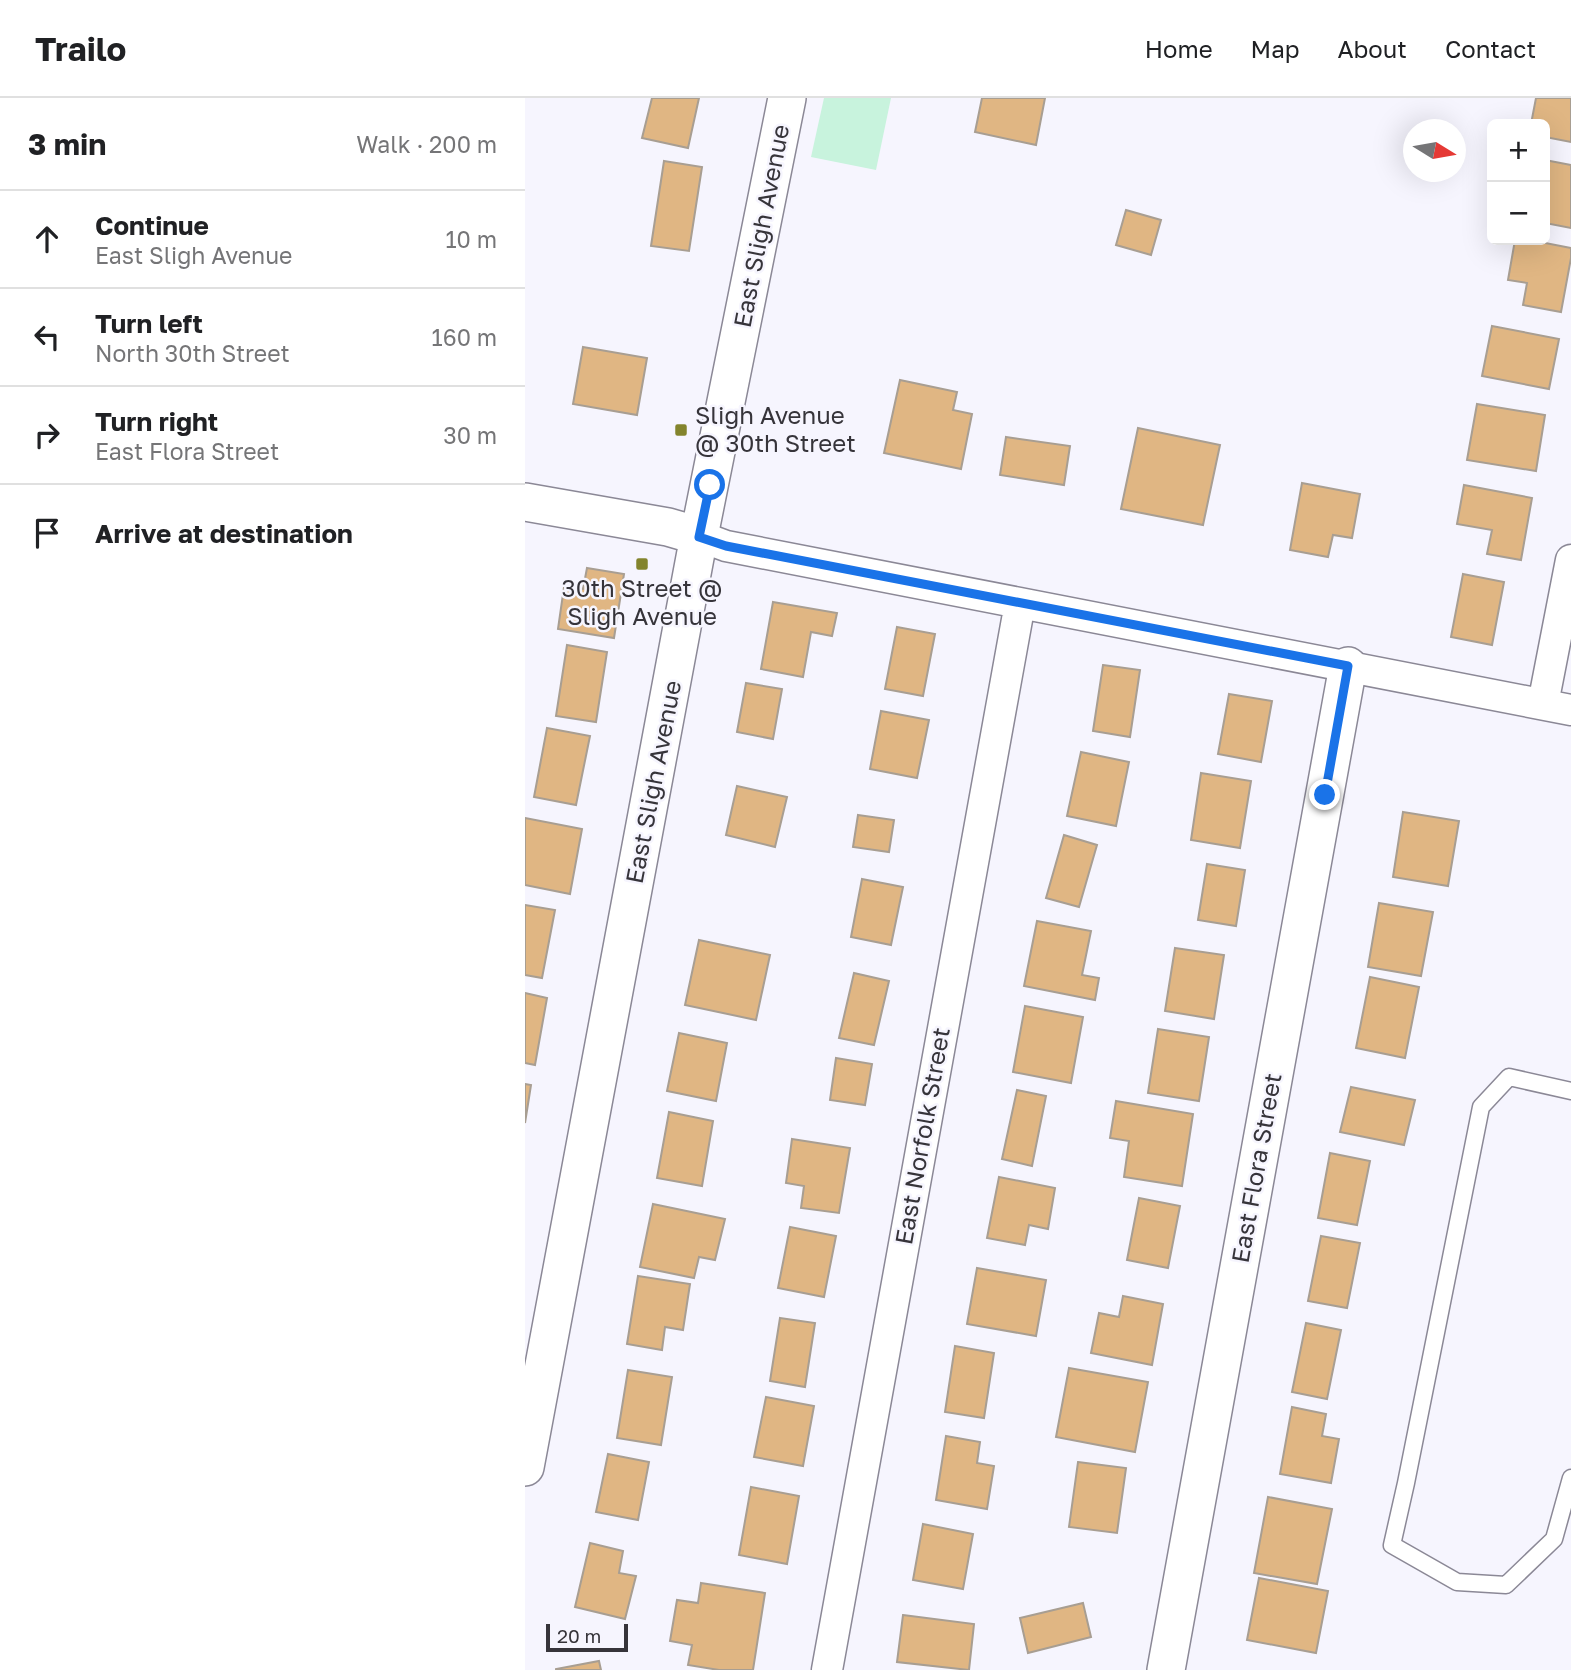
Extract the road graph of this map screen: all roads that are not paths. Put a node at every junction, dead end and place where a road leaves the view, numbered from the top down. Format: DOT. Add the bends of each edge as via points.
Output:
graph roads {
  1 [pos="787,98"];
  2 [pos="525,502"];
  3 [pos="699,537"];
  4 [pos="1571,561"];
  5 [pos="1020,603"];
  6 [pos="1348,666"];
  7 [pos="1557,707"];
  8 [pos="1571,1091"];
  9 [pos="525,1467"];
  10 [pos="1571,1478"];
  11 [pos="827,1670"];
  12 [pos="1166,1670"];
  1 -- 3 [label="street, East Sligh Avenue"];
  2 -- 3 [label="street" via="668,527"];
  3 -- 5 [label="street"];
  3 -- 9 [label="street, East Sligh Avenue"];
  4 -- 7 [label="street"];
  5 -- 6 [label="street"];
  5 -- 11 [label="street, East Norfolk Street"];
  6 -- 7 [label="street"];
  6 -- 12 [label="street, East Flora Street"];
  8 -- 10 [label="lane" via="1509,1076 1481,1107 1392,1545 1457,1583 1506,1585 1554,1539"];
}
